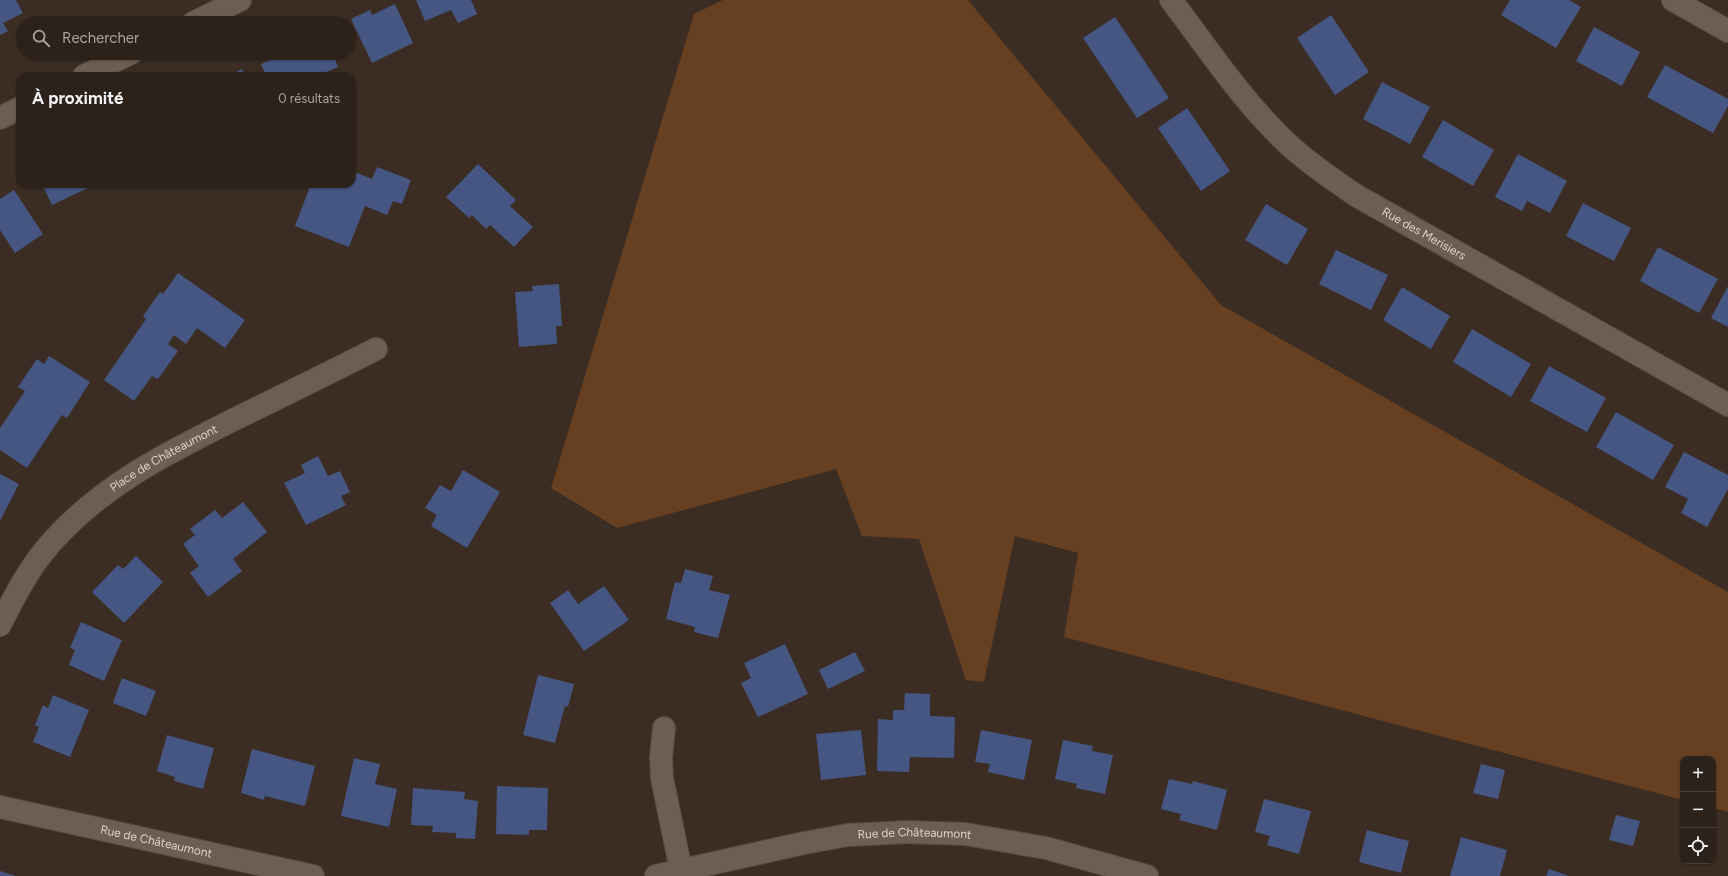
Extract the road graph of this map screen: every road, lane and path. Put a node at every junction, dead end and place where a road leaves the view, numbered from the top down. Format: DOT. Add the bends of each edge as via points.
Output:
graph roads {
  1 [pos="240,0"];
  2 [pos="1171,0"];
  3 [pos="1673,0"];
  4 [pos="207,16"];
  5 [pos="1728,31"];
  6 [pos="117,60"];
  7 [pos="92,72"];
  8 [pos="16,110"];
  9 [pos="0,118"];
  10 [pos="376,349"];
  11 [pos="1728,405"];
  12 [pos="0,625"];
  13 [pos="664,728"];
  14 [pos="0,807"];
  15 [pos="681,870"];
  16 [pos="313,876"];
  17 [pos="656,876"];
  18 [pos="1147,876"];
  1 -- 4 [label="street"];
  2 -- 11 [label="street, Rue des Merisiers" via="1246,100 1270,126 1323,172 1357,196"];
  3 -- 5 [label="street"];
  6 -- 7 [label="street"];
  8 -- 9 [label="street"];
  10 -- 12 [label="street, Place de Châteaumont" via="163,455 121,481 84,509 50,544 27,576"];
  13 -- 15 [label="street" via="662,778"];
  14 -- 16 [label="street, Rue de Châteaumont"];
  15 -- 17 [label="street, Rue de Châteaumont"];
  15 -- 18 [label="street, Rue de Châteaumont" via="848,835 908,832 965,834 1046,848"];
}
